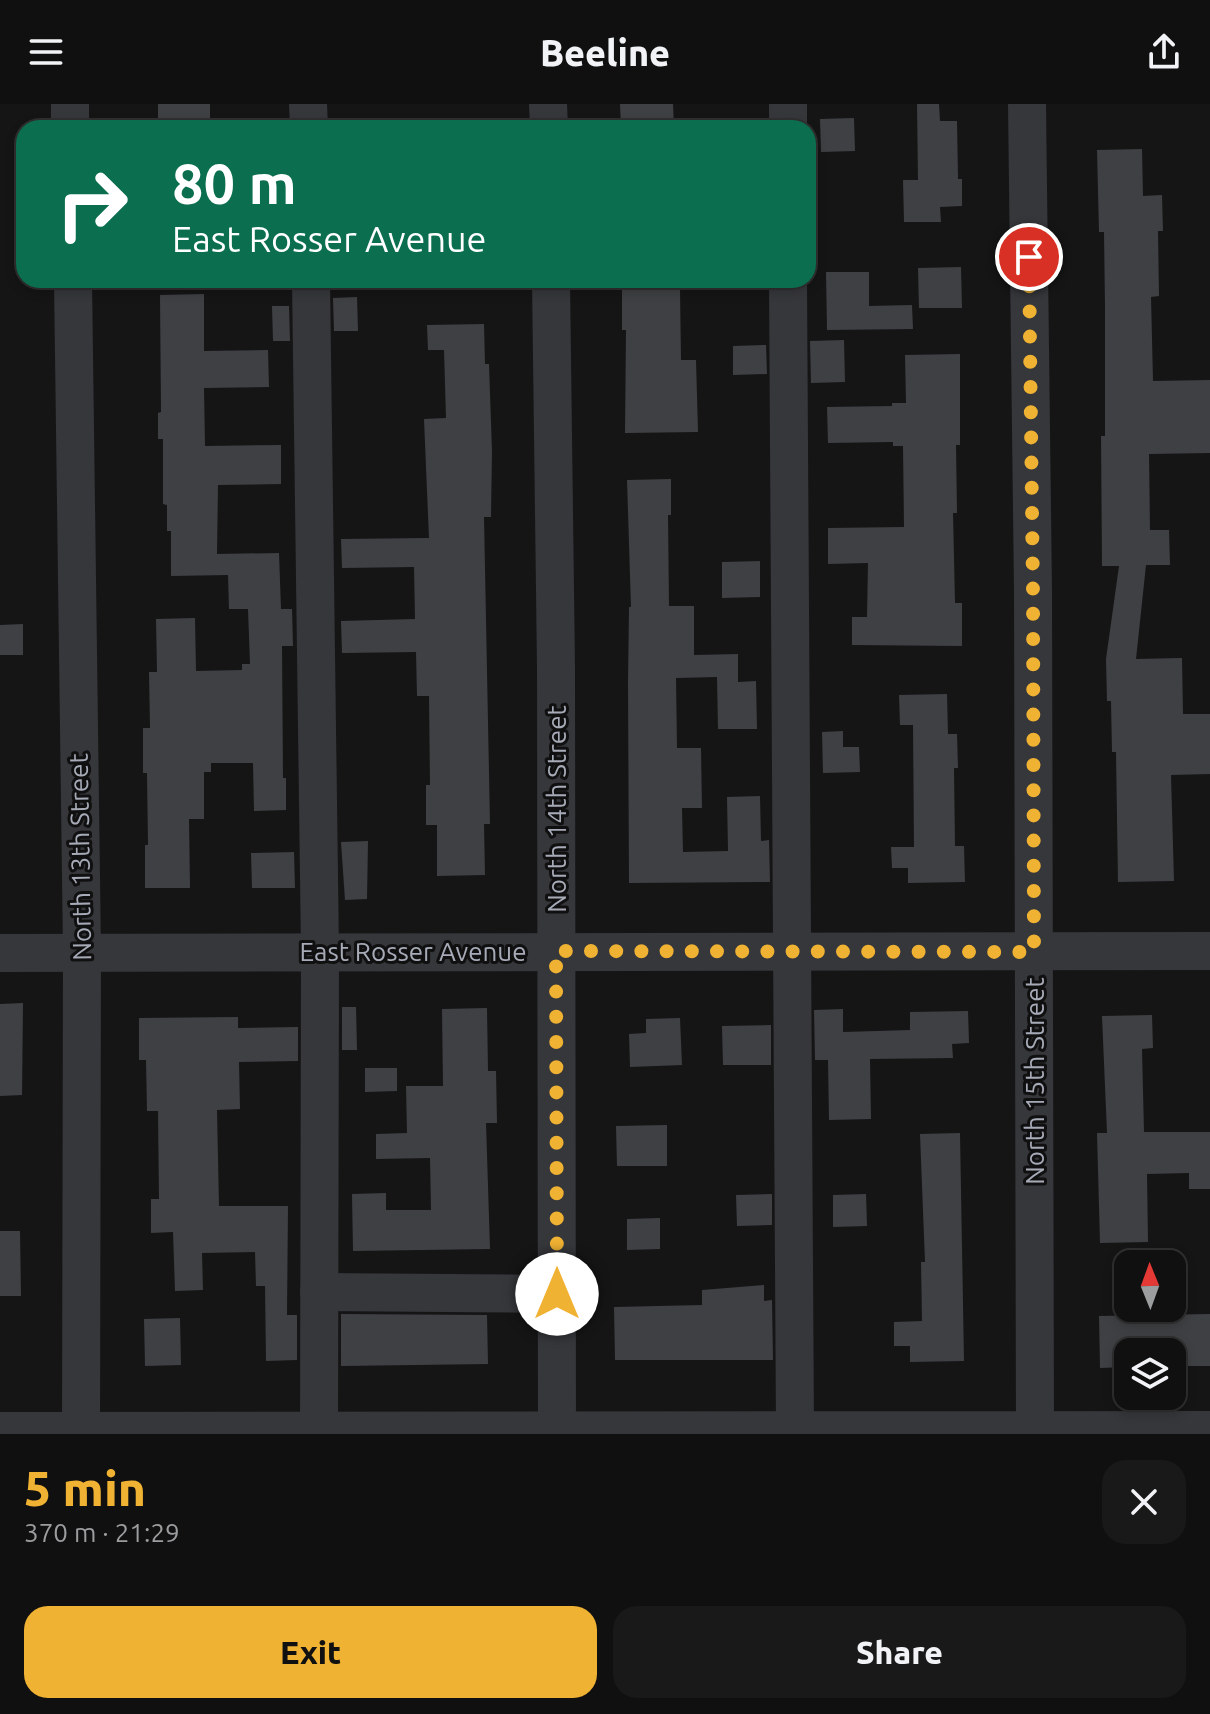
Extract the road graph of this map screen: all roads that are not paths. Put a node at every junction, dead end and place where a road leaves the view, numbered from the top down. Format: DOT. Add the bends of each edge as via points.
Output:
graph roads {
  1 [pos="1027,104"];
  2 [pos="73,288"];
  3 [pos="311,288"];
  4 [pos="551,288"];
  5 [pos="788,288"];
  6 [pos="320,951"];
  7 [pos="556,951"];
  8 [pos="1210,951"];
  9 [pos="82,952"];
  10 [pos="792,952"];
  11 [pos="1034,952"];
  12 [pos="0,953"];
  13 [pos="319,1292"];
  14 [pos="557,1294"];
  15 [pos="795,1430"];
  16 [pos="1210,1430"];
  17 [pos="0,1431"];
  18 [pos="81,1432"];
  19 [pos="319,1432"];
  20 [pos="557,1432"];
  21 [pos="1035,1432"];
  1 -- 11 [label="street, North 15th Street"];
  2 -- 9 [label="street, North 13th Street"];
  3 -- 6 [label="street"];
  4 -- 7 [label="street, North 14th Street"];
  5 -- 10 [label="street"];
  6 -- 7 [label="street, East Rosser Avenue"];
  6 -- 9 [label="street, East Rosser Avenue"];
  6 -- 13 [label="street"];
  7 -- 10 [label="street, East Rosser Avenue"];
  7 -- 14 [label="street, North 14th Street"];
  8 -- 11 [label="street, East Rosser Avenue"];
  9 -- 12 [label="street, East Rosser Avenue"];
  9 -- 18 [label="street, North 13th Street"];
  10 -- 11 [label="street, East Rosser Avenue"];
  10 -- 15 [label="street"];
  11 -- 21 [label="street, North 15th Street"];
  13 -- 14 [label="street"];
  13 -- 19 [label="street"];
  14 -- 20 [label="street, North 14th Street"];
  15 -- 20 [label="street"];
  15 -- 21 [label="street"];
  16 -- 21 [label="street"];
  17 -- 18 [label="street"];
  18 -- 19 [label="street"];
  19 -- 20 [label="street"];
}
